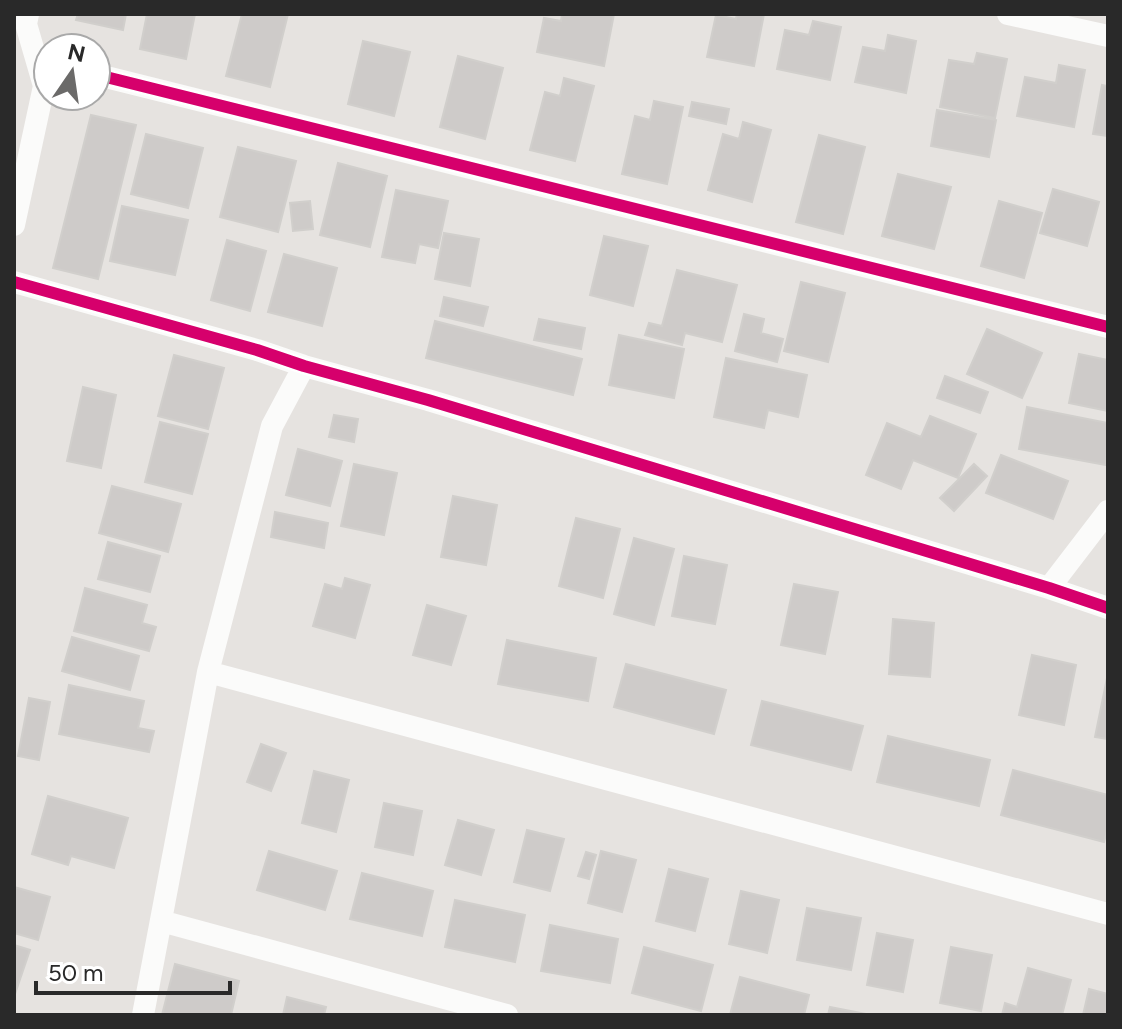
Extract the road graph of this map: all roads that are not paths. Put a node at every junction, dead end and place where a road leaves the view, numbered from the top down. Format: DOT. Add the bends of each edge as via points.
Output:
graph roads {
  1 [pos="28,14"];
  2 [pos="1008,14"];
  3 [pos="1108,36"];
  4 [pos="32,40"];
  5 [pos="112,80"];
  6 [pos="38,112"];
  7 [pos="14,225"];
  8 [pos="14,282"];
  9 [pos="1108,327"];
  10 [pos="304,366"];
  11 [pos="1108,511"];
  12 [pos="1049,588"];
  13 [pos="1108,608"];
  14 [pos="208,672"];
  15 [pos="1108,914"];
  16 [pos="161,921"];
  17 [pos="143,1015"];
  18 [pos="507,1015"];
  1 -- 4 [label="street"];
  2 -- 3 [label="street"];
  5 -- 9 [label="street"];
  6 -- 7 [label="street"];
  8 -- 10 [label="street"];
  10 -- 12 [label="street"];
  10 -- 14 [label="street" via="272,426"];
  11 -- 12 [label="street"];
  12 -- 13 [label="street"];
  14 -- 15 [label="street"];
  14 -- 16 [label="street"];
  16 -- 17 [label="street"];
  16 -- 18 [label="street"];
}
